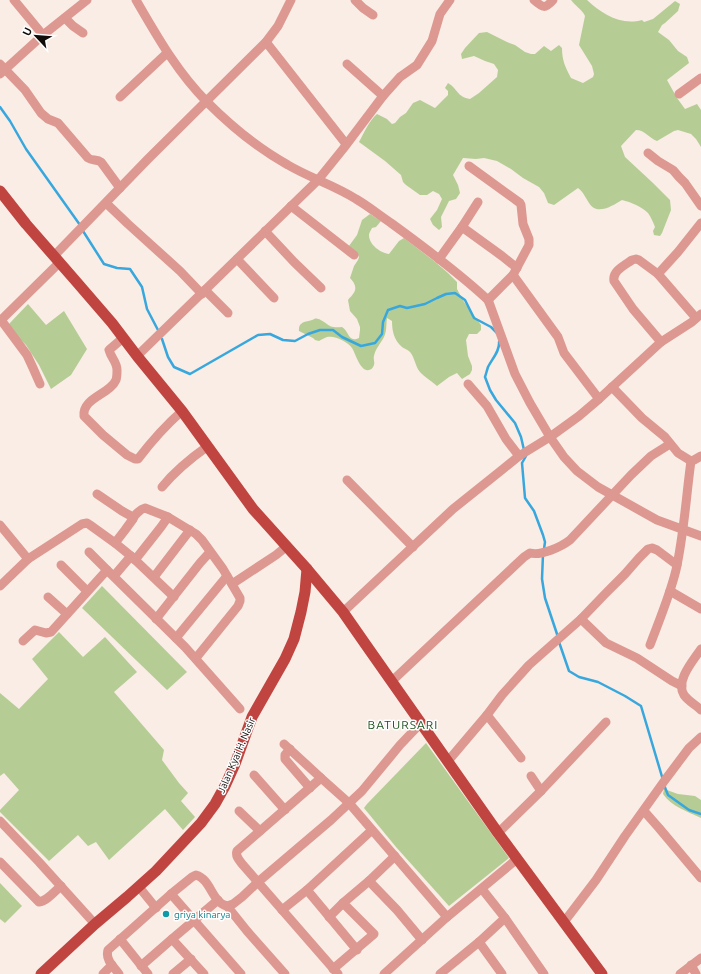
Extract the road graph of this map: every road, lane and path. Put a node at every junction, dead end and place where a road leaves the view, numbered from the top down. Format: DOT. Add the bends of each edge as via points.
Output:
graph roads {
  1 [pos="14,0"];
  2 [pos="87,0"];
  3 [pos="136,0"];
  4 [pos="291,0"];
  5 [pos="355,0"];
  6 [pos="450,0"];
  7 [pos="534,0"];
  8 [pos="553,0"];
  9 [pos="373,15"];
  10 [pos="65,18"];
  11 [pos="83,33"];
  12 [pos="44,35"];
  13 [pos="266,42"];
  14 [pos="167,53"];
  15 [pos="347,64"];
  16 [pos="2,69"];
  17 [pos="701,78"];
  18 [pos="679,94"];
  19 [pos="383,96"];
  20 [pos="120,97"];
  21 [pos="206,101"];
  22 [pos="346,144"];
  23 [pos="648,153"];
  24 [pos="469,166"];
  25 [pos="318,180"];
  26 [pos="120,188"];
  27 [pos="0,191"];
  28 [pos="478,202"];
  29 [pos="106,203"];
  30 [pos="291,206"];
  31 [pos="701,206"];
  32 [pos="701,223"];
  33 [pos="462,227"];
  34 [pos="265,232"];
  35 [pos="354,256"];
  36 [pos="57,259"];
  37 [pos="237,259"];
  38 [pos="439,259"];
  39 [pos="515,271"];
  40 [pos="658,274"];
  41 [pos="321,288"];
  42 [pos="203,292"];
  43 [pos="274,298"];
  44 [pos="488,300"];
  45 [pos="228,313"];
  46 [pos="699,316"];
  47 [pos="1,320"];
  48 [pos="123,338"];
  49 [pos="662,342"];
  50 [pos="136,356"];
  51 [pos="40,384"];
  52 [pos="468,384"];
  53 [pos="612,387"];
  54 [pos="599,399"];
  55 [pos="182,411"];
  56 [pos="550,437"];
  57 [pos="670,444"];
  58 [pos="208,446"];
  59 [pos="519,456"];
  60 [pos="701,456"];
  61 [pos="691,461"];
  62 [pos="347,480"];
  63 [pos="162,487"];
  64 [pos="97,494"];
  65 [pos="612,495"];
  66 [pos="168,517"];
  67 [pos="133,519"];
  68 [pos="0,525"];
  69 [pos="190,530"];
  70 [pos="682,530"];
  71 [pos="701,536"];
  72 [pos="115,543"];
  73 [pos="287,546"];
  74 [pos="413,546"];
  75 [pos="89,552"];
  76 [pos="210,552"];
  77 [pos="133,558"];
  78 [pos="28,559"];
  79 [pos="60,565"];
  80 [pos="677,565"];
  81 [pos="307,569"];
  82 [pos="107,570"];
  83 [pos="114,576"];
  84 [pos="154,577"];
  85 [pos="230,580"];
  86 [pos="1,581"];
  87 [pos="88,591"];
  88 [pos="670,591"];
  89 [pos="48,597"];
  90 [pos="174,597"];
  91 [pos="701,609"];
  92 [pos="343,612"];
  93 [pos="67,614"];
  94 [pos="156,619"];
  95 [pos="581,619"];
  96 [pos="176,638"];
  97 [pos="23,641"];
  98 [pos="650,645"];
  99 [pos="701,649"];
  100 [pos="196,658"];
  101 [pos="392,681"];
  102 [pos="682,686"];
  103 [pos="240,709"];
  104 [pos="701,710"];
  105 [pos="487,715"];
  106 [pos="606,722"];
  107 [pos="421,723"];
  108 [pos="701,737"];
  109 [pos="521,758"];
  110 [pos="448,761"];
  111 [pos="254,775"];
  112 [pos="531,776"];
  113 [pos="321,778"];
  114 [pos="310,788"];
  115 [pos="541,791"];
  116 [pos="349,803"];
  117 [pos="285,810"];
  118 [pos="239,811"];
  119 [pos="644,811"];
  120 [pos="0,820"];
  121 [pos="372,830"];
  122 [pos="260,831"];
  123 [pos="498,832"];
  124 [pos="395,856"];
  125 [pos="517,859"];
  126 [pos="0,862"];
  127 [pos="701,878"];
  128 [pos="369,881"];
  129 [pos="258,882"];
  130 [pos="61,886"];
  131 [pos="482,889"];
  132 [pos="307,890"];
  133 [pos="143,892"];
  134 [pos="171,894"];
  135 [pos="218,900"];
  136 [pos="343,903"];
  137 [pos="227,906"];
  138 [pos="156,908"];
  139 [pos="282,910"];
  140 [pos="329,917"];
  141 [pos="447,917"];
  142 [pos="505,918"];
  143 [pos="194,920"];
  144 [pos="564,922"];
  145 [pos="95,924"];
  146 [pos="120,938"];
  147 [pos="172,938"];
  148 [pos="422,940"];
  149 [pos="479,942"];
  150 [pos="357,950"];
  151 [pos="701,958"];
  152 [pos="191,959"];
  153 [pos="112,965"];
  154 [pos="691,965"];
  155 [pos="141,966"];
  156 [pos="183,971"];
  157 [pos="336,971"];
  158 [pos="497,972"];
  159 [pos="41,974"];
  160 [pos="103,974"];
  161 [pos="119,974"];
  162 [pos="148,974"];
  163 [pos="173,974"];
  164 [pos="204,974"];
  165 [pos="241,974"];
  166 [pos="285,974"];
  167 [pos="384,974"];
  168 [pos="440,974"];
  169 [pos="544,974"];
  170 [pos="602,974"];
  171 [pos="680,974"];
  172 [pos="696,974"];
  1 -- 12 [label="street"];
  2 -- 10 [label="street"];
  3 -- 14 [label="street"];
  4 -- 13 [label="street" via="278,26"];
  5 -- 9 [label="street"];
  6 -- 19 [label="street" via="440,14 429,48 417,65 400,77"];
  7 -- 8 [label="street" via="546,7"];
  10 -- 11 [label="street"];
  10 -- 12 [label="street"];
  12 -- 16 [label="street"];
  13 -- 21 [label="street"];
  13 -- 22 [label="street"];
  14 -- 20 [label="street"];
  14 -- 21 [label="street"];
  15 -- 19 [label="street"];
  16 -- 26 [label="street" via="25,90 45,116 58,123 88,158 101,162"];
  17 -- 18 [label="street"];
  19 -- 22 [label="street"];
  21 -- 25 [label="street" via="272,156"];
  21 -- 26 [label="street"];
  22 -- 25 [label="street"];
  23 -- 31 [label="street" via="673,170"];
  24 -- 39 [label="street" via="521,204 523,224 530,243"];
  25 -- 30 [label="street"];
  25 -- 38 [label="street" via="357,199"];
  26 -- 29 [label="street"];
  27 -- 36 [label="main road"];
  28 -- 33 [label="street"];
  29 -- 36 [label="street"];
  29 -- 42 [label="street"];
  30 -- 34 [label="street"];
  30 -- 35 [label="street"];
  32 -- 40 [label="street"];
  33 -- 38 [label="street"];
  33 -- 39 [label="street" via="486,244"];
  34 -- 37 [label="street"];
  34 -- 41 [label="street"];
  36 -- 47 [label="street"];
  36 -- 48 [label="main road"];
  37 -- 42 [label="street"];
  37 -- 43 [label="street"];
  38 -- 44 [label="street"];
  39 -- 44 [label="street"];
  39 -- 54 [label="street" via="558,337 564,353"];
  40 -- 46 [label="street"];
  40 -- 49 [label="street" via="634,259 616,272 613,279 632,309"];
  42 -- 45 [label="street"];
  42 -- 50 [label="street"];
  44 -- 56 [label="street" via="515,374"];
  46 -- 49 [label="street"];
  47 -- 51 [label="street" via="27,355"];
  48 -- 50 [label="main road"];
  48 -- 55 [label="street" via="109,350 116,364 116,380 91,401 84,416 127,455 138,459 153,439"];
  49 -- 53 [label="street"];
  50 -- 55 [label="main road"];
  52 -- 59 [label="street" via="487,406"];
  53 -- 54 [label="street"];
  53 -- 57 [label="street"];
  54 -- 56 [label="street"];
  55 -- 58 [label="main road"];
  56 -- 59 [label="street"];
  56 -- 65 [label="street" via="572,466"];
  57 -- 61 [label="street"];
  57 -- 65 [label="street" via="651,456"];
  58 -- 63 [label="street" via="191,458"];
  58 -- 73 [label="main road" via="253,509"];
  59 -- 74 [label="street" via="453,509"];
  60 -- 61 [label="street"];
  61 -- 70 [label="street"];
  62 -- 74 [label="street"];
  64 -- 67 [label="street"];
  65 -- 70 [label="street" via="657,520"];
  65 -- 101 [label="street" via="564,545 524,556"];
  66 -- 67 [label="street" via="145,508"];
  66 -- 69 [label="street"];
  66 -- 77 [label="street"];
  67 -- 72 [label="street"];
  68 -- 78 [label="street"];
  69 -- 76 [label="street" via="202,540"];
  69 -- 84 [label="street"];
  70 -- 71 [label="street"];
  70 -- 80 [label="street"];
  72 -- 77 [label="street"];
  72 -- 78 [label="street" via="85,523"];
  73 -- 81 [label="main road"];
  73 -- 85 [label="street" via="276,555"];
  74 -- 92 [label="street"];
  75 -- 82 [label="street"];
  76 -- 85 [label="street"];
  76 -- 90 [label="street"];
  77 -- 83 [label="street"];
  77 -- 84 [label="street"];
  78 -- 86 [label="street"];
  79 -- 87 [label="street"];
  80 -- 88 [label="street"];
  80 -- 95 [label="street" via="657,550 648,549"];
  81 -- 92 [label="main road"];
  81 -- 133 [label="main road, Jalan Kyai H. Nasir" via="305,592 294,638 252,718 225,786 201,823 156,871"];
  82 -- 83 [label="street"];
  82 -- 87 [label="street"];
  83 -- 94 [label="street"];
  84 -- 90 [label="street"];
  85 -- 96 [label="street"];
  85 -- 100 [label="street" via="240,598 238,606"];
  87 -- 93 [label="street"];
  88 -- 91 [label="street"];
  88 -- 98 [label="street"];
  89 -- 93 [label="street"];
  90 -- 94 [label="street"];
  92 -- 101 [label="main road"];
  93 -- 97 [label="street" via="51,632 35,630"];
  94 -- 96 [label="street"];
  95 -- 102 [label="street" via="606,643 637,658"];
  95 -- 105 [label="street" via="529,665"];
  96 -- 100 [label="street"];
  99 -- 102 [label="street" via="684,676"];
  100 -- 103 [label="street"];
  101 -- 107 [label="main road"];
  102 -- 104 [label="street" via="685,696"];
  105 -- 109 [label="street"];
  105 -- 110 [label="street"];
  106 -- 115 [label="street"];
  107 -- 110 [label="main road"];
  107 -- 116 [label="street"];
  108 -- 119 [label="street" via="663,783"];
  110 -- 123 [label="main road"];
  111 -- 117 [label="street"];
  112 -- 115 [label="street"];
  113 -- 114 [label="street"];
  113 -- 114 [label="street" via="287,746 285,759"];
  113 -- 116 [label="street"];
  114 -- 117 [label="street"];
  115 -- 123 [label="street"];
  116 -- 121 [label="street"];
  116 -- 129 [label="street"];
  117 -- 122 [label="street"];
  118 -- 122 [label="street"];
  119 -- 127 [label="street"];
  119 -- 144 [label="street"];
  120 -- 130 [label="street"];
  121 -- 124 [label="street"];
  121 -- 132 [label="street"];
  122 -- 129 [label="street" via="236,854"];
  123 -- 125 [label="main road"];
  124 -- 128 [label="street"];
  124 -- 141 [label="street"];
  125 -- 131 [label="street"];
  125 -- 144 [label="main road"];
  126 -- 130 [label="street" via="41,903"];
  128 -- 136 [label="street"];
  128 -- 148 [label="street"];
  129 -- 137 [label="street" via="233,904"];
  129 -- 139 [label="street"];
  130 -- 145 [label="street"];
  131 -- 141 [label="street"];
  131 -- 142 [label="street"];
  132 -- 139 [label="street"];
  132 -- 140 [label="street"];
  133 -- 138 [label="street"];
  133 -- 145 [label="main road, Jalan Kyai H. Nasir"];
  134 -- 135 [label="street" via="196,875 202,878"];
  134 -- 138 [label="street"];
  134 -- 143 [label="street"];
  135 -- 137 [label="street"];
  135 -- 143 [label="street"];
  136 -- 140 [label="street"];
  136 -- 150 [label="street" via="374,934"];
  137 -- 166 [label="street"];
  138 -- 146 [label="street"];
  139 -- 157 [label="street"];
  140 -- 150 [label="street"];
  141 -- 148 [label="street"];
  142 -- 149 [label="street"];
  142 -- 169 [label="street"];
  143 -- 147 [label="street"];
  143 -- 165 [label="street"];
  144 -- 170 [label="main road"];
  145 -- 159 [label="main road, Jalan Kyai H. Nasir"];
  146 -- 153 [label="street" via="107,953"];
  146 -- 155 [label="street"];
  147 -- 152 [label="street"];
  147 -- 155 [label="street"];
  148 -- 167 [label="street"];
  149 -- 158 [label="street"];
  149 -- 168 [label="street"];
  150 -- 157 [label="street"];
  151 -- 154 [label="street"];
  152 -- 156 [label="street"];
  152 -- 164 [label="street"];
  153 -- 160 [label="street"];
  153 -- 161 [label="street"];
  154 -- 171 [label="street"];
  154 -- 172 [label="street"];
  155 -- 162 [label="street"];
  156 -- 163 [label="street"];
}
